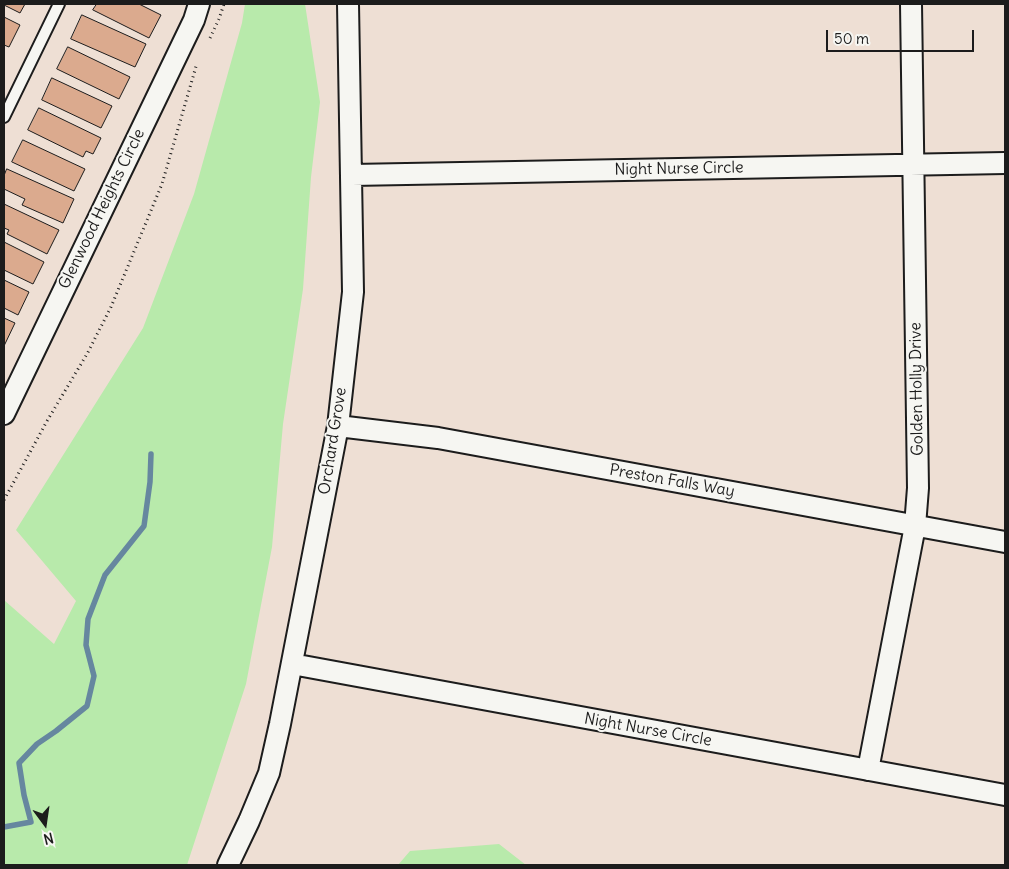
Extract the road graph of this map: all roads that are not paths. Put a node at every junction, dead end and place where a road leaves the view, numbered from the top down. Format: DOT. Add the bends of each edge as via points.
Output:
graph roads {
  1 [pos="58,4"];
  2 [pos="199,4"];
  3 [pos="348,4"];
  4 [pos="911,4"];
  5 [pos="4,117"];
  6 [pos="1005,163"];
  7 [pos="913,165"];
  8 [pos="352,175"];
  9 [pos="4,414"];
  10 [pos="338,426"];
  11 [pos="915,526"];
  12 [pos="1005,542"];
  13 [pos="292,664"];
  14 [pos="868,770"];
  15 [pos="1005,795"];
  16 [pos="228,865"];
  1 -- 5 [label="lane"];
  2 -- 9 [label="street, Glenwood Heights Circle"];
  3 -- 8 [label="street, Orchard Grove"];
  4 -- 7 [label="street, Golden Holly Drive"];
  6 -- 7 [label="street, Night Nurse Circle"];
  7 -- 8 [label="street, Night Nurse Circle"];
  7 -- 11 [label="street, Golden Holly Drive" via="918,488"];
  8 -- 10 [label="street, Orchard Grove" via="353,292"];
  10 -- 11 [label="street, Preston Falls Way" via="438,438"];
  10 -- 13 [label="street, Orchard Grove"];
  11 -- 12 [label="street, Preston Falls Way"];
  11 -- 14 [label="street, Golden Holly Drive"];
  13 -- 14 [label="street, Night Nurse Circle"];
  13 -- 16 [label="street, Orchard Grove" via="269,773"];
  14 -- 15 [label="street, Night Nurse Circle"];
}
